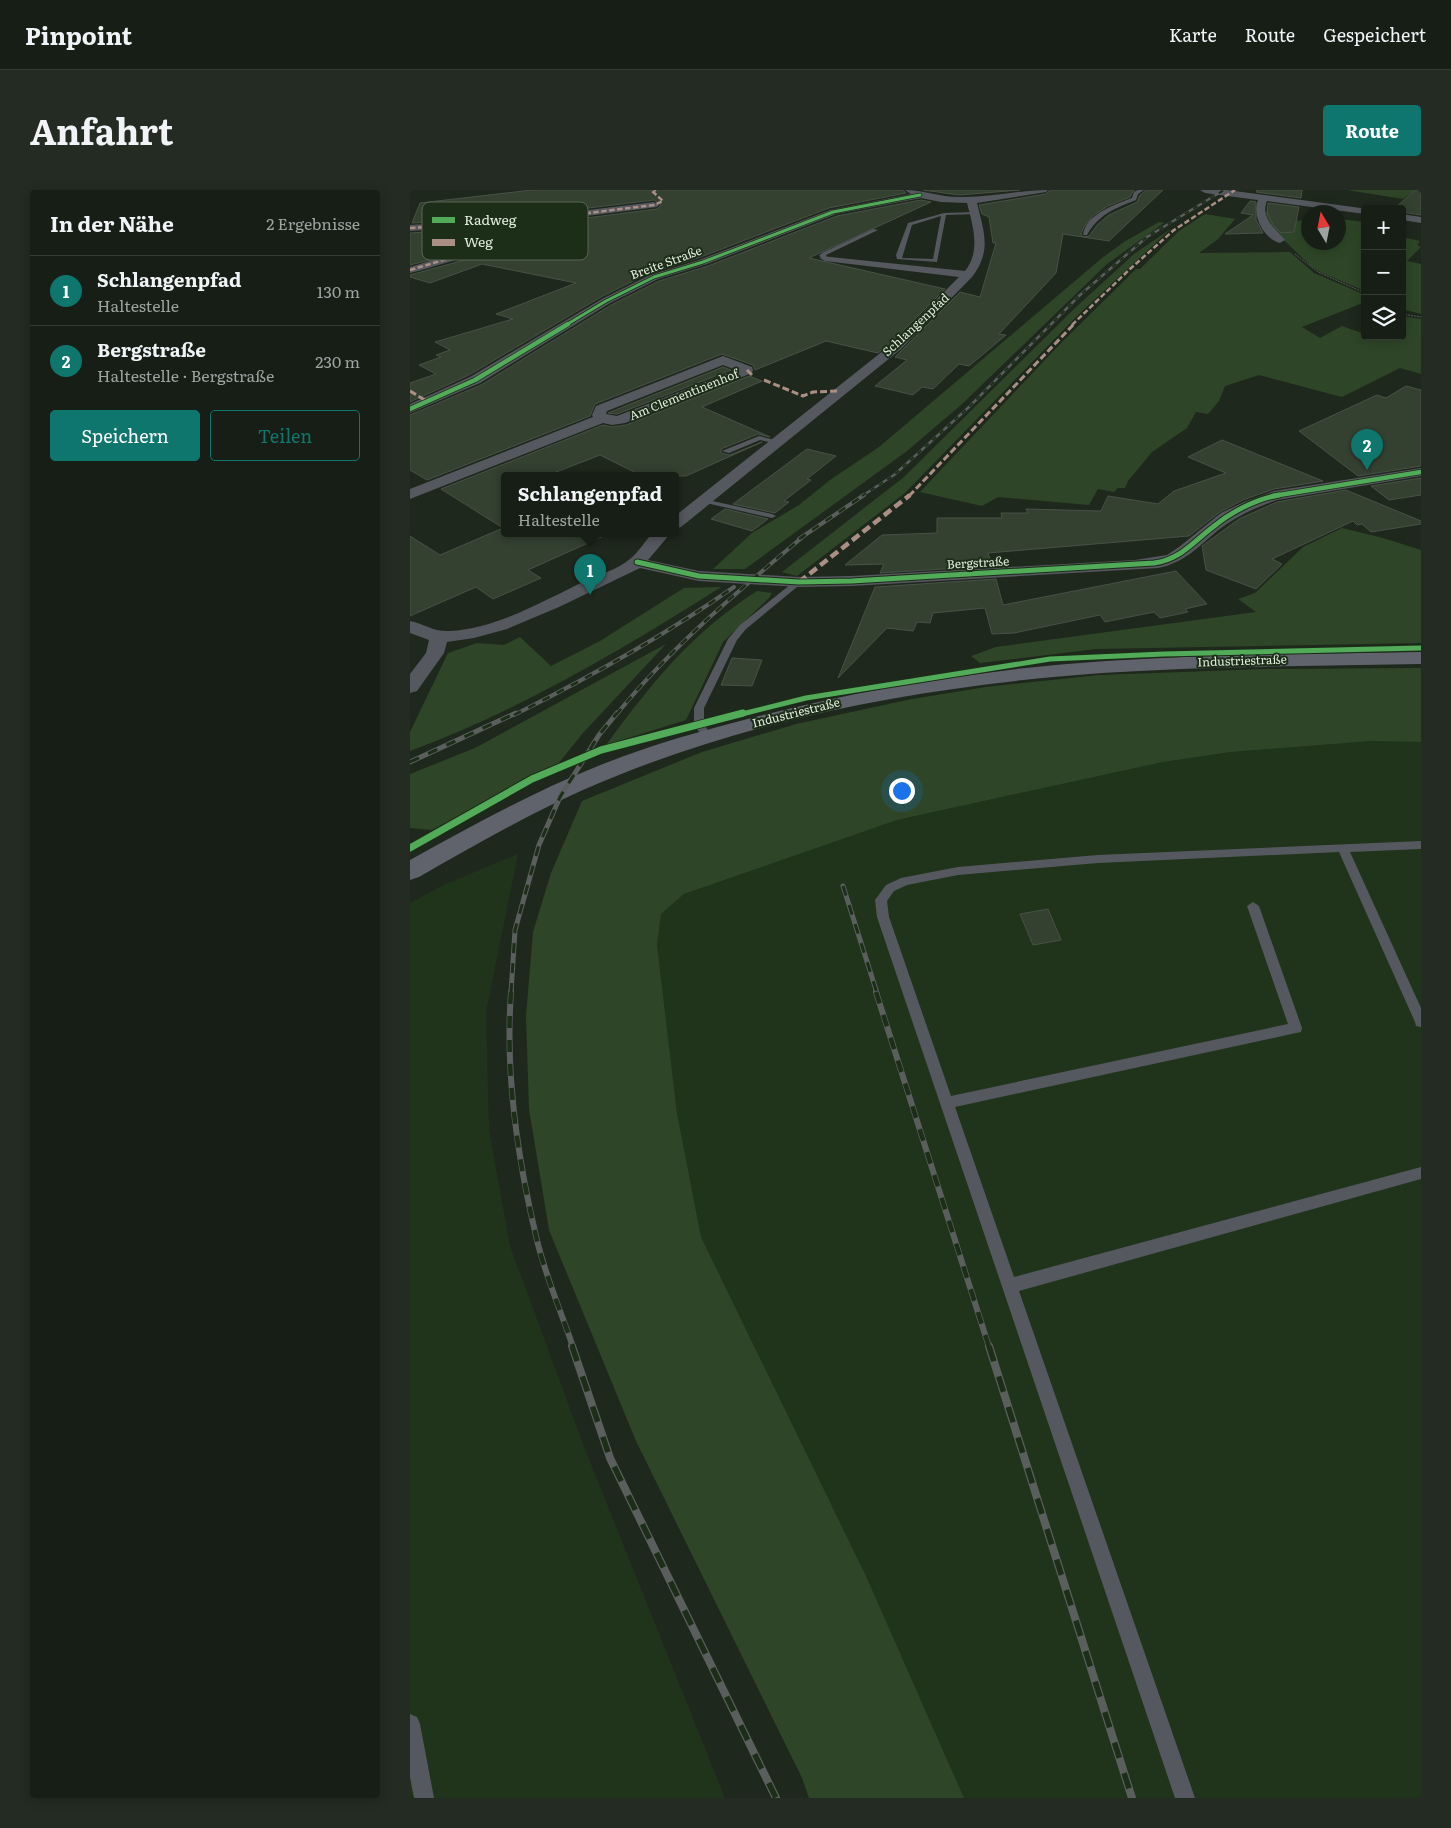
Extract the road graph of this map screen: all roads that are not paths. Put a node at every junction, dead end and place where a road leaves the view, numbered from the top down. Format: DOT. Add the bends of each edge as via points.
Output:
graph roads {
  1 [pos="1043,190"];
  2 [pos="1142,190"];
  3 [pos="1209,191"];
  4 [pos="915,192"];
  5 [pos="1263,199"];
  6 [pos="971,200"];
  7 [pos="654,205"];
  8 [pos="1361,211"];
  9 [pos="588,213"];
  10 [pos="975,213"];
  11 [pos="944,214"];
  12 [pos="1406,218"];
  13 [pos="1421,220"];
  14 [pos="875,230"];
  15 [pos="1085,234"];
  16 [pos="1280,240"];
  17 [pos="824,258"];
  18 [pos="448,260"];
  19 [pos="410,270"];
  20 [pos="968,275"];
  21 [pos="410,392"];
  22 [pos="428,402"];
  23 [pos="410,409"];
  24 [pos="603,418"];
  25 [pos="778,442"];
  26 [pos="726,451"];
  27 [pos="1421,472"];
  28 [pos="410,494"];
  29 [pos="706,500"];
  30 [pos="772,516"];
  31 [pos="679,521"];
  32 [pos="658,537"];
  33 [pos="637,562"];
  34 [pos="799,582"];
  35 [pos="410,626"];
  36 [pos="440,636"];
  37 [pos="1421,658"];
  38 [pos="410,687"];
  39 [pos="707,736"];
  40 [pos="1421,845"];
  41 [pos="1343,848"];
  42 [pos="410,872"];
  43 [pos="1253,906"];
  44 [pos="1421,1022"];
  45 [pos="946,1103"];
  46 [pos="1421,1173"];
  47 [pos="1010,1286"];
  48 [pos="410,1724"];
  49 [pos="424,1798"];
  50 [pos="1185,1798"];
  1 -- 6 [label="street, Breite Straße"];
  2 -- 15 [label="lane" via="1134,199 1097,216"];
  3 -- 5 [label="street"];
  4 -- 6 [label="street, Breite Straße"];
  4 -- 22 [label="street, Breite Straße" via="833,212 703,262 654,277 606,301 475,380"];
  5 -- 8 [label="street"];
  5 -- 16 [label="street" via="1259,210 1261,219"];
  6 -- 10 [label="street, Schlangenpfad"];
  7 -- 9 [label="street"];
  10 -- 11 [label="lane"];
  10 -- 20 [label="street, Schlangenpfad" via="981,238 980,250"];
  11 -- 11 [label="lane" via="935,261 900,259 910,224"];
  12 -- 13 [label="street"];
  14 -- 17 [label="lane, Schlangenpfad" via="824,254"];
  17 -- 20 [label="street, Schlangenpfad"];
  18 -- 19 [label="street"];
  20 -- 25 [label="street, Schlangenpfad" via="897,346"];
  21 -- 22 [label="street"];
  22 -- 23 [label="street, Breite Straße"];
  24 -- 24 [label="street, Am Clementinenhof" via="620,420 747,370 723,360 601,409 599,414"];
  24 -- 28 [label="street, Am Clementinenhof"];
  25 -- 26 [label="lane" via="759,438"];
  25 -- 29 [label="street, Schlangenpfad"];
  27 -- 34 [label="street, Bergstraße" via="1274,496 1252,503 1235,510 1188,549 1166,561 862,581"];
  29 -- 30 [label="lane"];
  29 -- 31 [label="street, Schlangenpfad"];
  32 -- 33 [label="street"];
  33 -- 34 [label="street, Bergstraße" via="699,576"];
  33 -- 36 [label="street" via="526,616 492,628"];
  34 -- 39 [label="lane" via="733,639 699,708 699,724"];
  35 -- 36 [label="street" via="422,635"];
  36 -- 38 [label="street" via="435,653"];
  37 -- 39 [label="main road, Industriestraße" via="1104,666 978,679 853,699"];
  39 -- 42 [label="main road, Industriestraße" via="580,782 482,831"];
  40 -- 41 [label="lane"];
  41 -- 44 [label="lane"];
  41 -- 45 [label="lane" via="1080,860 958,871 905,881 890,888 881,900 882,917"];
  43 -- 45 [label="lane" via="1296,1028"];
  45 -- 47 [label="lane"];
  46 -- 47 [label="lane"];
  47 -- 50 [label="lane"];
  48 -- 49 [label="lane"];
}
